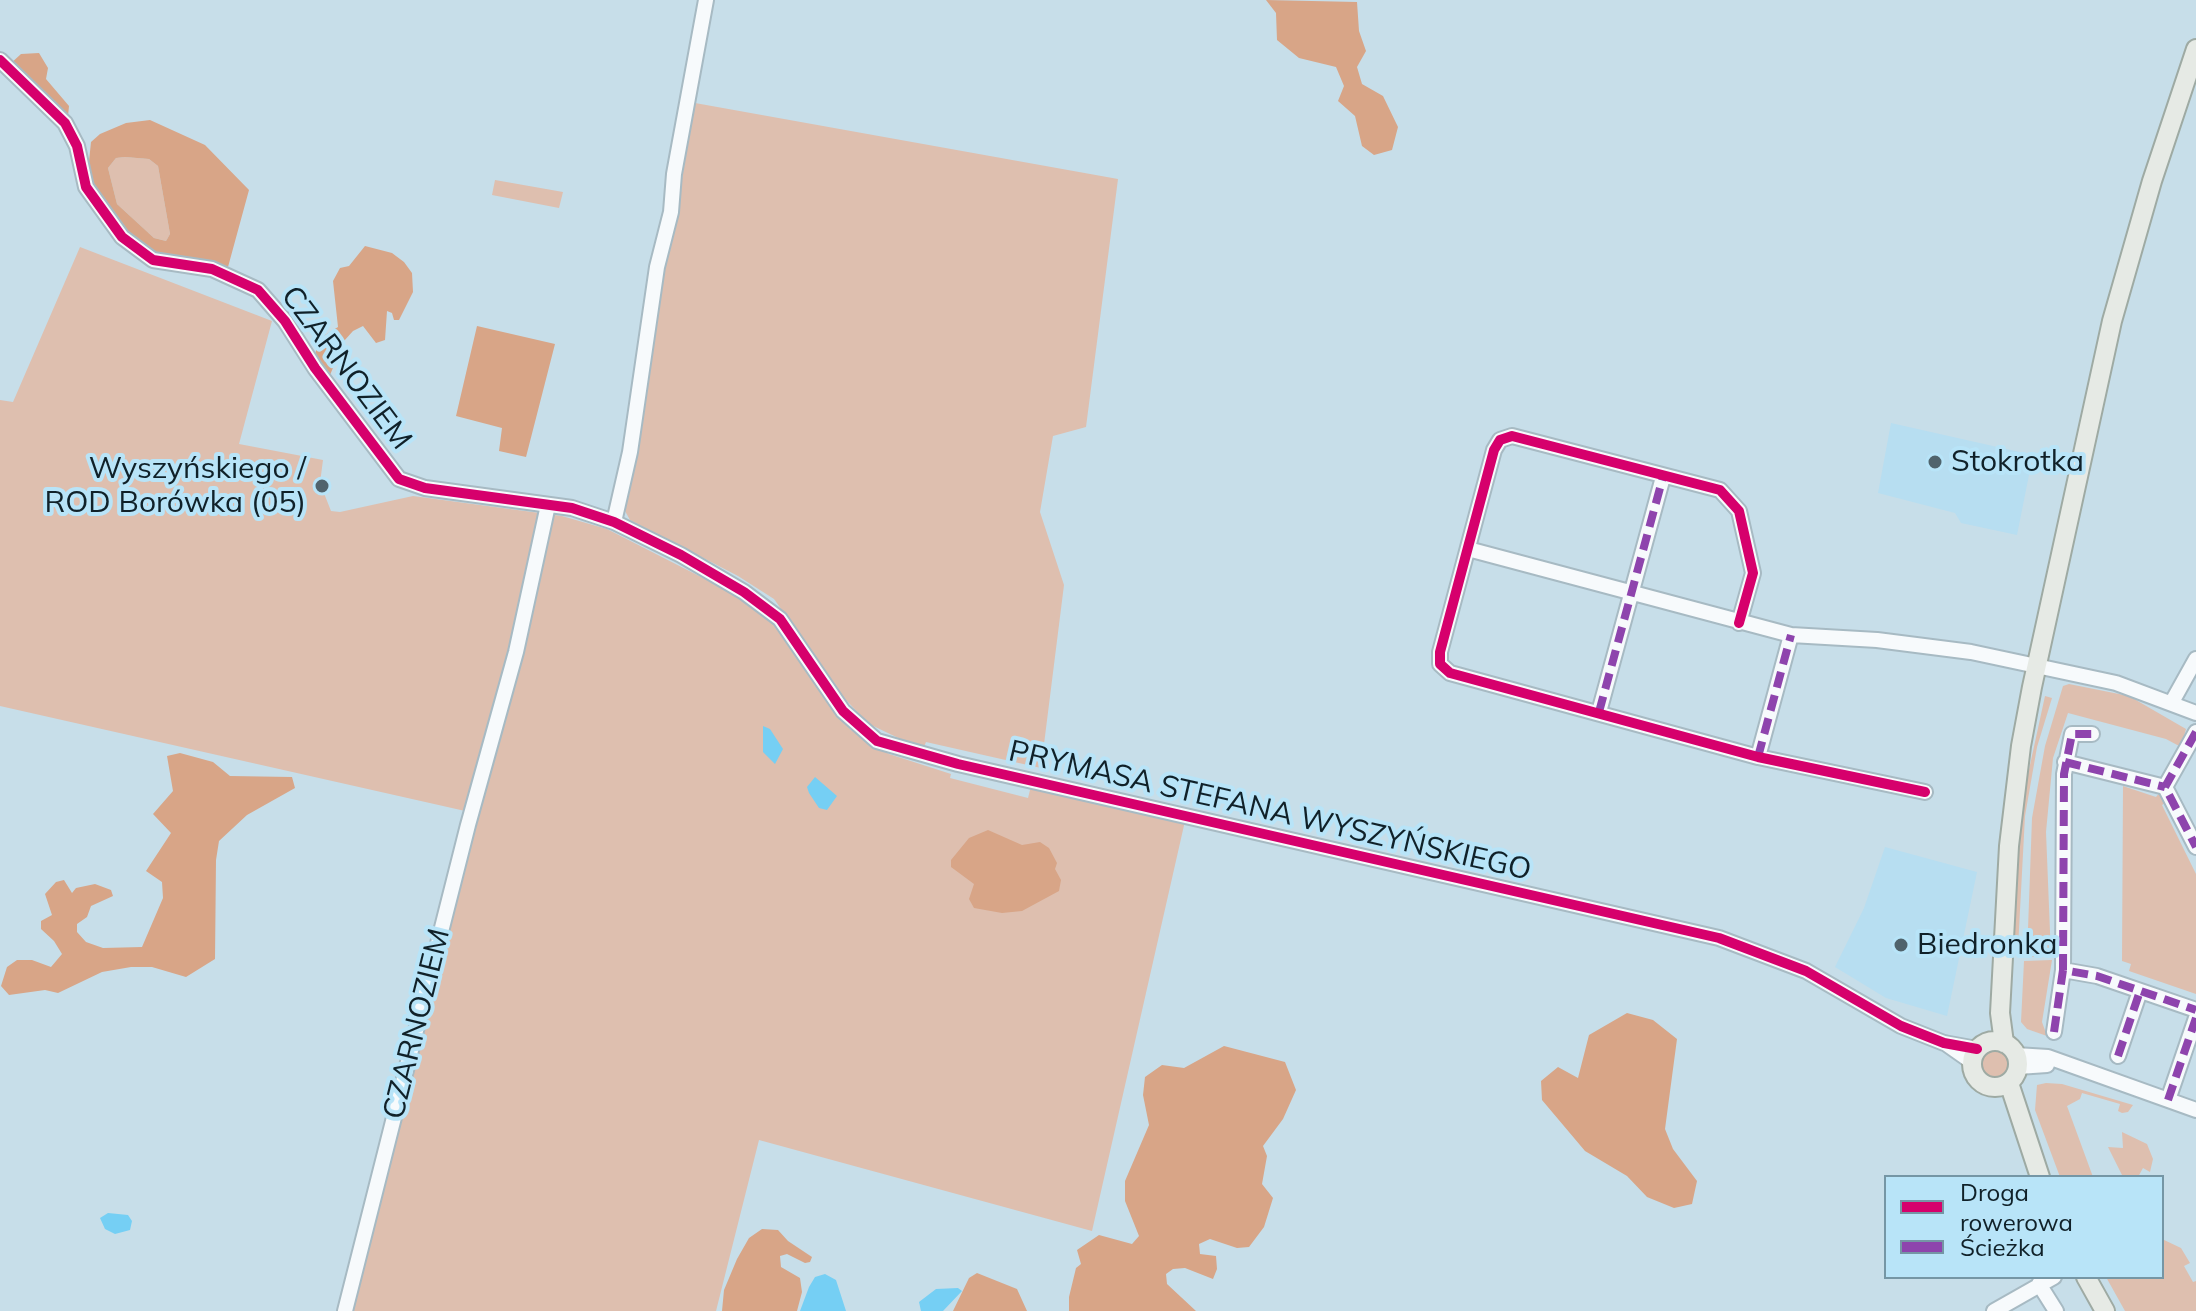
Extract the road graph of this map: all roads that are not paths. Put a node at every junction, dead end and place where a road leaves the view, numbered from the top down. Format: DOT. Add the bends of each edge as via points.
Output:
graph roads {
  1 [pos="706,0"];
  2 [pos="2196,49"];
  3 [pos="0,60"];
  4 [pos="1663,477"];
  5 [pos="548,505"];
  6 [pos="614,522"];
  7 [pos="1468,549"];
  8 [pos="1631,594"];
  9 [pos="1739,623"];
  10 [pos="1791,635"];
  11 [pos="2196,659"];
  12 [pos="2036,666"];
  13 [pos="2172,702"];
  14 [pos="1599,712"];
  15 [pos="2196,713"];
  16 [pos="2196,732"];
  17 [pos="2092,734"];
  18 [pos="1758,757"];
  19 [pos="2065,762"];
  20 [pos="2165,787"];
  21 [pos="1925,792"];
  22 [pos="2196,847"];
  23 [pos="2063,970"];
  24 [pos="2140,991"];
  25 [pos="2196,1010"];
  26 [pos="2196,1018"];
  27 [pos="2054,1032"];
  28 [pos="2118,1056"];
  29 [pos="1998,1061"];
  30 [pos="2168,1100"];
  31 [pos="2196,1110"];
  32 [pos="2030,1175"];
  33 [pos="2039,1175"];
  34 [pos="2050,1279"];
  35 [pos="2075,1279"];
  36 [pos="2087,1279"];
  37 [pos="2039,1284"];
  38 [pos="345,1311"];
  39 [pos="1994,1311"];
  40 [pos="2056,1311"];
  41 [pos="2093,1311"];
  42 [pos="2105,1311"];
  1 -- 6 [label="street"];
  2 -- 12 [label="main road" via="2112,321"];
  3 -- 5 [label="street, CZARNOZIEM" via="65,123 77,146 86,187 122,237 153,260 212,269 258,290 399,479 425,488"];
  4 -- 7 [label="street" via="1512,436 1500,440"];
  4 -- 8 [label="street"];
  4 -- 9 [label="street" via="1720,490 1739,511 1753,573"];
  5 -- 6 [label="street, CZARNOZIEM"];
  5 -- 38 [label="street, CZARNOZIEM" via="516,652"];
  6 -- 29 [label="street, PRYMASA STEFANA WYSZYŃSKIEGO" via="768,608 843,711 892,747 1719,938 1806,971 1891,1021"];
  7 -- 8 [label="street"];
  7 -- 14 [label="street" via="1440,664 1450,673"];
  8 -- 9 [label="street"];
  8 -- 14 [label="street"];
  9 -- 10 [label="street"];
  10 -- 12 [label="street" via="1877,640"];
  10 -- 18 [label="street"];
  11 -- 13 [label="street"];
  12 -- 13 [label="street" via="2116,683"];
  12 -- 29 [label="main road" via="2015,784"];
  13 -- 15 [label="street"];
  14 -- 18 [label="street"];
  16 -- 20 [label="street"];
  17 -- 19 [label="street" via="2072,734"];
  18 -- 21 [label="street"];
  19 -- 20 [label="street"];
  19 -- 23 [label="street"];
  20 -- 22 [label="street"];
  23 -- 24 [label="street"];
  23 -- 27 [label="street"];
  24 -- 25 [label="street"];
  24 -- 28 [label="street"];
  26 -- 30 [label="street"];
  29 -- 30 [label="street, PRYMASA STEFANA WYSZYŃSKIEGO" via="2059,1064"];
  29 -- 32 [label="main road"];
  29 -- 33 [label="main road"];
  30 -- 31 [label="street, PRYMASA STEFANA WYSZYŃSKIEGO"];
  34 -- 37 [label="street"];
  35 -- 41 [label="main road"];
  36 -- 42 [label="main road"];
  37 -- 39 [label="street"];
  37 -- 40 [label="street"];
}
